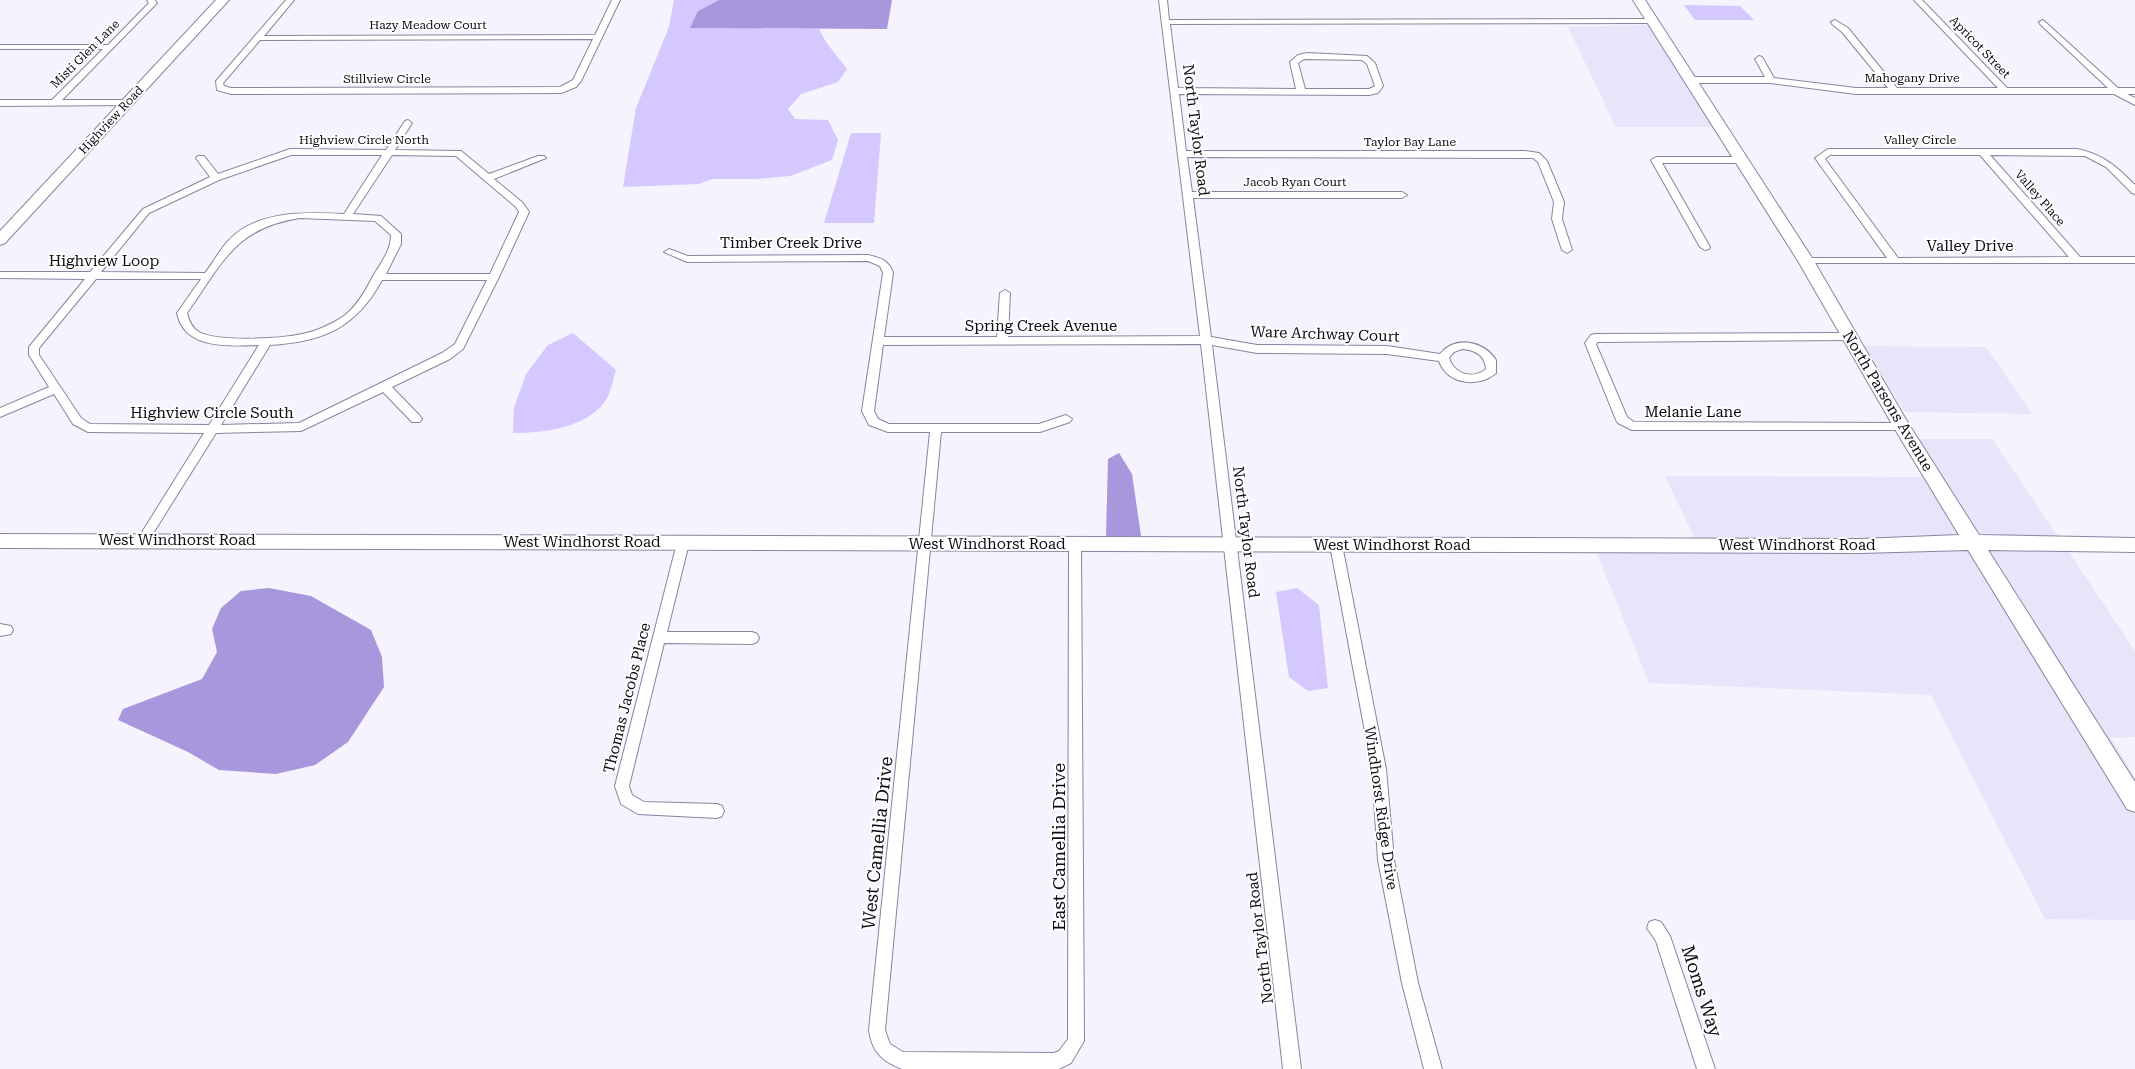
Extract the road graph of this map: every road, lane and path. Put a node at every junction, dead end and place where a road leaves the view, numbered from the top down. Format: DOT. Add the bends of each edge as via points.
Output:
graph roads {
  1 [pos="151,0"];
  2 [pos="223,0"];
  3 [pos="290,0"];
  4 [pos="616,0"];
  5 [pos="1163,0"];
  6 [pos="1639,0"];
  7 [pos="1918,0"];
  8 [pos="1652,20"];
  9 [pos="1165,22"];
  10 [pos="1836,22"];
  11 [pos="2044,22"];
  12 [pos="599,37"];
  13 [pos="257,38"];
  14 [pos="0,47"];
  15 [pos="110,47"];
  16 [pos="1759,59"];
  17 [pos="1691,80"];
  18 [pos="1771,80"];
  19 [pos="2004,90"];
  20 [pos="1174,91"];
  21 [pos="1301,91"];
  22 [pos="1895,91"];
  23 [pos="2116,91"];
  24 [pos="2135,91"];
  25 [pos="2135,102"];
  26 [pos="0,103"];
  27 [pos="54,103"];
  28 [pos="127,103"];
  29 [pos="408,122"];
  30 [pos="389,152"];
  31 [pos="1984,152"];
  32 [pos="1182,154"];
  33 [pos="201,158"];
  34 [pos="541,158"];
  35 [pos="1742,160"];
  36 [pos="216,178"];
  37 [pos="488,178"];
  38 [pos="2135,191"];
  39 [pos="1188,194"];
  40 [pos="1402,195"];
  41 [pos="348,215"];
  42 [pos="0,240"];
  43 [pos="1705,247"];
  44 [pos="1567,250"];
  45 [pos="669,252"];
  46 [pos="2135,260"];
  47 [pos="1806,261"];
  48 [pos="1895,261"];
  49 [pos="2078,261"];
  50 [pos="0,276"];
  51 [pos="91,276"];
  52 [pos="207,276"];
  53 [pos="378,277"];
  54 [pos="494,277"];
  55 [pos="1005,293"];
  56 [pos="1850,337"];
  57 [pos="268,340"];
  58 [pos="1205,340"];
  59 [pos="877,341"];
  60 [pos="1002,341"];
  61 [pos="1443,358"];
  62 [pos="384,386"];
  63 [pos="55,389"];
  64 [pos="0,413"];
  65 [pos="416,419"];
  66 [pos="1066,419"];
  67 [pos="1902,427"];
  68 [pos="212,429"];
  69 [pos="936,429"];
  70 [pos="143,540"];
  71 [pos="0,541"];
  72 [pos="1973,542"];
  73 [pos="683,543"];
  74 [pos="925,544"];
  75 [pos="1076,544"];
  76 [pos="1231,544"];
  77 [pos="1336,544"];
  78 [pos="2134,546"];
  79 [pos="659,637"];
  80 [pos="752,638"];
  81 [pos="2135,802"];
  82 [pos="717,811"];
  83 [pos="1655,928"];
  84 [pos="975,1062"];
  85 [pos="1292,1069"];
  86 [pos="1433,1069"];
  87 [pos="1706,1069"];
  1 -- 15 [label="street, Misti Glen Lane" via="150,7"];
  2 -- 28 [label="street, Highview Road"];
  3 -- 13 [label="street, Stillview Circle"];
  4 -- 12 [label="street, Stillview Circle"];
  5 -- 9 [label="street, North Taylor Road"];
  6 -- 8 [label="street, North Parsons Avenue"];
  7 -- 19 [label="street, Apricot Street"];
  8 -- 9 [label="street"];
  8 -- 17 [label="street, North Parsons Avenue"];
  9 -- 20 [label="street, North Taylor Road"];
  10 -- 22 [label="street"];
  11 -- 23 [label="street"];
  12 -- 13 [label="street, Hazy Meadow Court"];
  12 -- 13 [label="street, Stillview Circle" via="577,81 561,90 231,91 220,88 219,83"];
  14 -- 15 [label="street"];
  15 -- 27 [label="street, Misti Glen Lane"];
  16 -- 18 [label="street"];
  17 -- 18 [label="street, Mahogany Drive"];
  17 -- 35 [label="street, North Parsons Avenue"];
  18 -- 22 [label="street, Mahogany Drive" via="1834,90"];
  19 -- 22 [label="street, Mahogany Drive"];
  19 -- 23 [label="street, Mahogany Drive"];
  20 -- 21 [label="street"];
  20 -- 32 [label="street, North Taylor Road"];
  21 -- 21 [label="street" via="1369,92 1379,86 1371,63 1364,58 1306,56 1294,62"];
  23 -- 24 [label="street, Mahogany Drive"];
  23 -- 25 [label="street"];
  26 -- 27 [label="street"];
  27 -- 28 [label="street"];
  28 -- 42 [label="street, Highview Road"];
  29 -- 30 [label="street"];
  30 -- 36 [label="street, Highview Circle North" via="290,152"];
  30 -- 37 [label="street, Highview Circle North" via="458,153"];
  30 -- 41 [label="street"];
  31 -- 38 [label="street, Valley Circle" via="2085,153 2107,162"];
  31 -- 48 [label="street, Valley Circle" via="1828,152 1820,158"];
  31 -- 49 [label="street, Valley Place"];
  32 -- 39 [label="street, North Taylor Road"];
  32 -- 44 [label="street, Taylor Bay Lane" via="1536,155 1542,161 1559,202 1557,219"];
  33 -- 36 [label="street"];
  34 -- 37 [label="street"];
  35 -- 43 [label="street" via="1656,160"];
  35 -- 47 [label="street, North Parsons Avenue"];
  36 -- 51 [label="street, Highview Circle North" via="146,211"];
  37 -- 54 [label="street, Highview Circle North" via="524,212"];
  39 -- 40 [label="street, Jacob Ryan Court"];
  39 -- 58 [label="street, North Taylor Road"];
  41 -- 52 [label="street" via="279,218 241,234"];
  41 -- 53 [label="street" via="378,218 396,234 396,244"];
  45 -- 59 [label="street, Timber Creek Drive" via="687,259 876,259 887,267 888,273"];
  46 -- 49 [label="street, Valley Drive"];
  47 -- 48 [label="street, Valley Drive"];
  47 -- 56 [label="street, North Parsons Avenue"];
  48 -- 49 [label="street, Valley Drive"];
  50 -- 51 [label="street, Highview Loop"];
  51 -- 52 [label="street, Highview Loop"];
  51 -- 63 [label="street, Highview Circle South" via="34,347 34,356"];
  52 -- 57 [label="street" via="182,313 194,335 210,341"];
  53 -- 54 [label="street"];
  53 -- 57 [label="street" via="360,307 347,318 304,338"];
  54 -- 62 [label="street, Highview Circle South" via="459,346 446,356"];
  55 -- 60 [label="street"];
  56 -- 67 [label="street, North Parsons Avenue"];
  56 -- 67 [label="street, Melanie Lane" via="1595,338 1590,343 1622,420 1632,426"];
  57 -- 68 [label="street"];
  58 -- 60 [label="street, Spring Creek Avenue"];
  58 -- 61 [label="street, Ware Archway Court" via="1257,349 1388,350"];
  58 -- 76 [label="street, North Taylor Road"];
  59 -- 60 [label="street, Spring Creek Avenue"];
  59 -- 69 [label="street, Timber Creek Drive" via="869,417 879,426 888,428"];
  62 -- 65 [label="street"];
  62 -- 68 [label="street, Highview Circle South" via="301,428"];
  63 -- 64 [label="street"];
  63 -- 68 [label="street, Highview Circle South" via="77,421 88,428"];
  66 -- 69 [label="street, Timber Creek Drive" via="1040,428"];
  67 -- 72 [label="street, North Parsons Avenue"];
  68 -- 70 [label="street"];
  69 -- 74 [label="street"];
  70 -- 71 [label="street, West Windhorst Road"];
  70 -- 73 [label="street, West Windhorst Road"];
  72 -- 77 [label="street, West Windhorst Road" via="1886,546"];
  72 -- 78 [label="street, West Windhorst Road"];
  72 -- 81 [label="street, North Parsons Avenue"];
  73 -- 74 [label="street, West Windhorst Road"];
  73 -- 79 [label="street, Thomas Jacobs Place"];
  74 -- 75 [label="street, West Windhorst Road"];
  74 -- 84 [label="street, West Camellia Drive" via="878,1042 893,1058 903,1061"];
  75 -- 76 [label="street, West Windhorst Road"];
  75 -- 84 [label="street, East Camellia Drive" via="1076,1041 1064,1057 1055,1062"];
  76 -- 77 [label="street, West Windhorst Road"];
  76 -- 85 [label="street, North Taylor Road"];
  77 -- 86 [label="street, Windhorst Ridge Drive" via="1379,769 1386,860 1410,983"];
  79 -- 80 [label="street"];
  79 -- 82 [label="street, Thomas Jacobs Place" via="621,789 633,806 644,809"];
  83 -- 87 [label="street, Moms Way" via="1662,936"];
}
